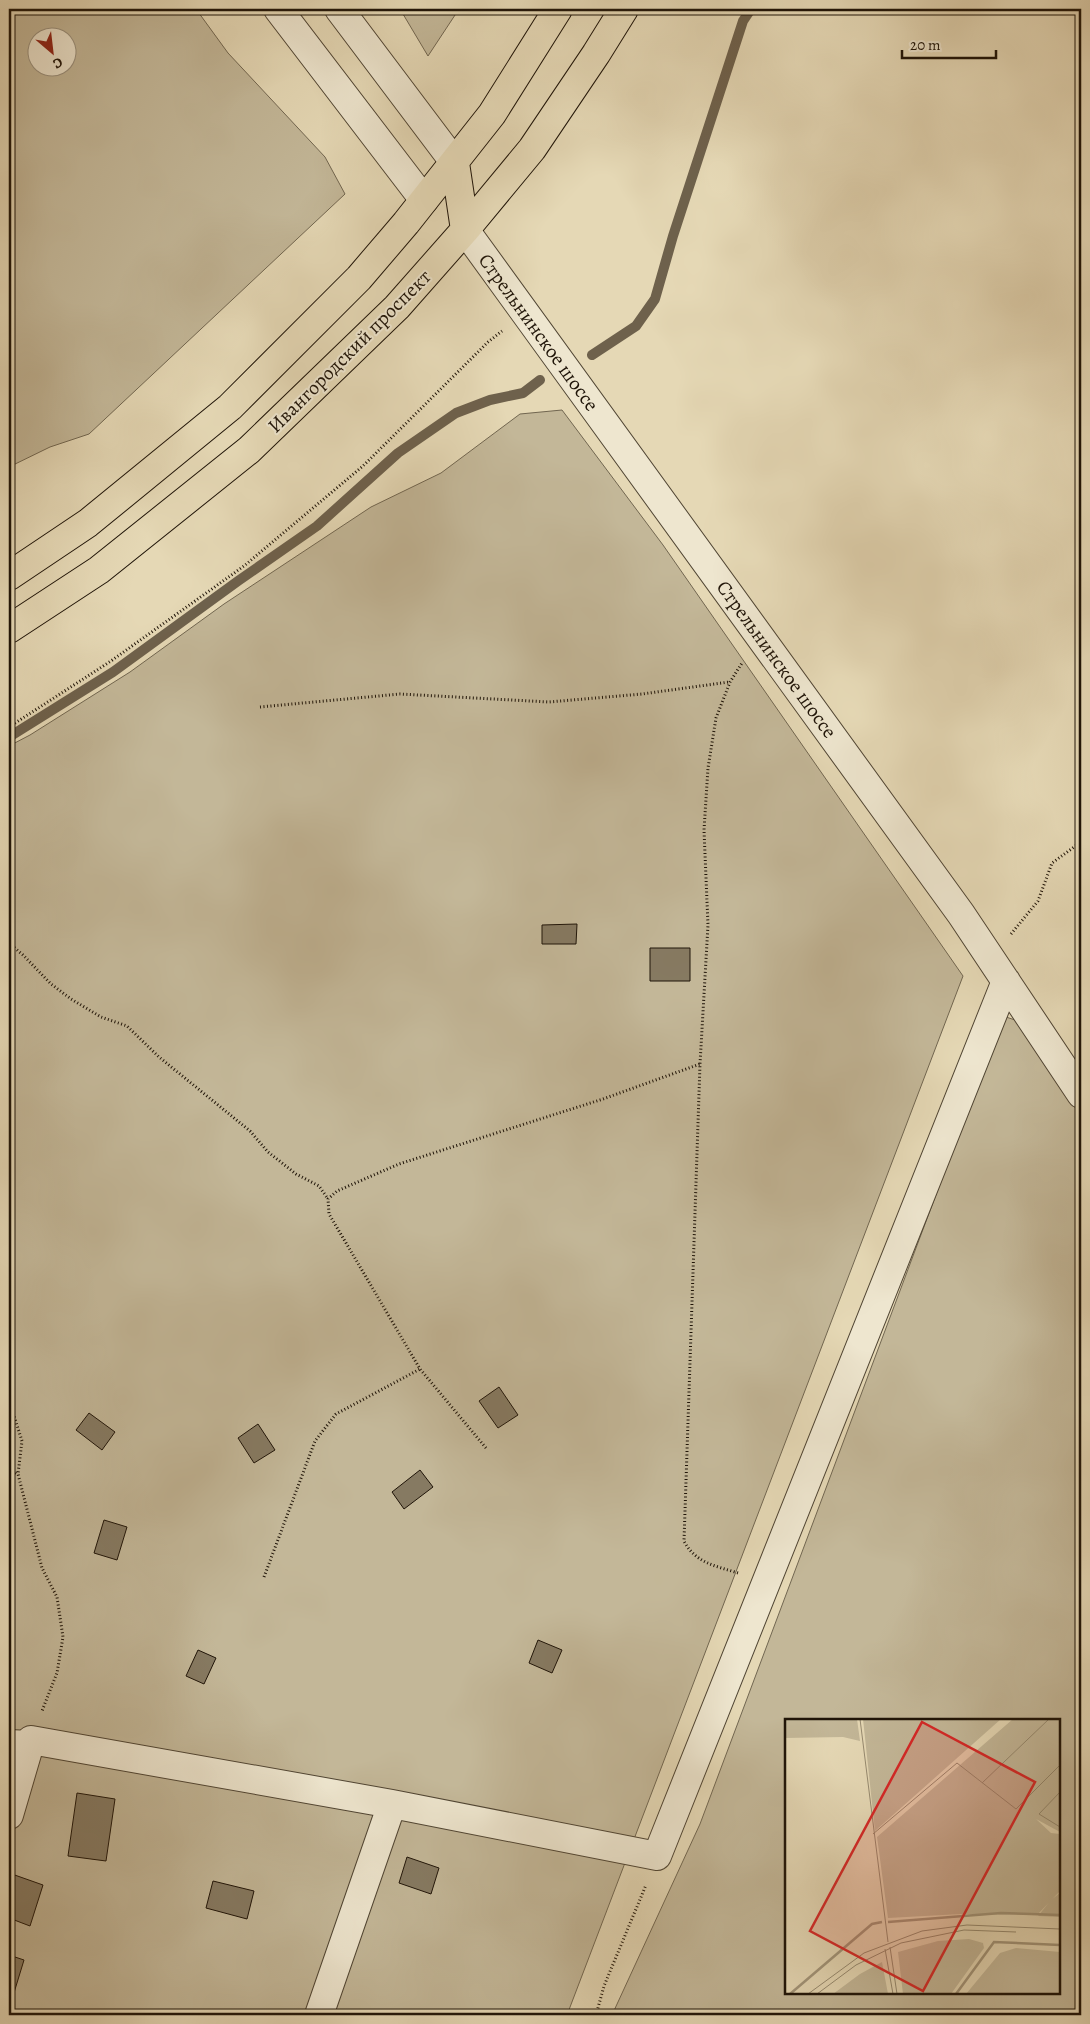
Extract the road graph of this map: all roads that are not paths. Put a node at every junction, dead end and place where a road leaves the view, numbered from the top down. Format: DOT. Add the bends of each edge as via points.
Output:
graph roads {
  1 [pos="278,9"];
  2 [pos="339,9"];
  3 [pos="558,9"];
  4 [pos="624,9"];
  5 [pos="455,163"];
  6 [pos="424,200"];
  7 [pos="465,230"];
  8 [pos="9,576"];
  9 [pos="9,629"];
  10 [pos="1006,981"];
  11 [pos="1081,1094"];
  12 [pos="20,1740"];
  13 [pos="392,1804"];
  14 [pos="9,1815"];
  15 [pos="319,2015"];
  1 -- 6 [label="street, Стрельнинское шоссе"];
  2 -- 5 [label="street, Стрельнинское шоссе"];
  3 -- 5 [label="highway" via="492,114"];
  4 -- 7 [label="highway, Ивангородский проспект" via="532,149"];
  5 -- 6 [label="highway"];
  5 -- 7 [label="highway, Стрельнинское шоссе"];
  6 -- 7 [label="highway, Стрельнинское шоссе"];
  6 -- 8 [label="highway" via="359,278 230,407 88,523"];
  7 -- 9 [label="highway, Ивангородский проспект" via="397,306 249,450 99,570"];
  7 -- 10 [label="street, Стрельнинское шоссе" via="961,914"];
  10 -- 11 [label="street, Стрельнинское шоссе"];
  10 -- 13 [label="street" via="658,1856"];
  12 -- 13 [label="street"];
  12 -- 14 [label="street"];
  13 -- 15 [label="street"];
}
